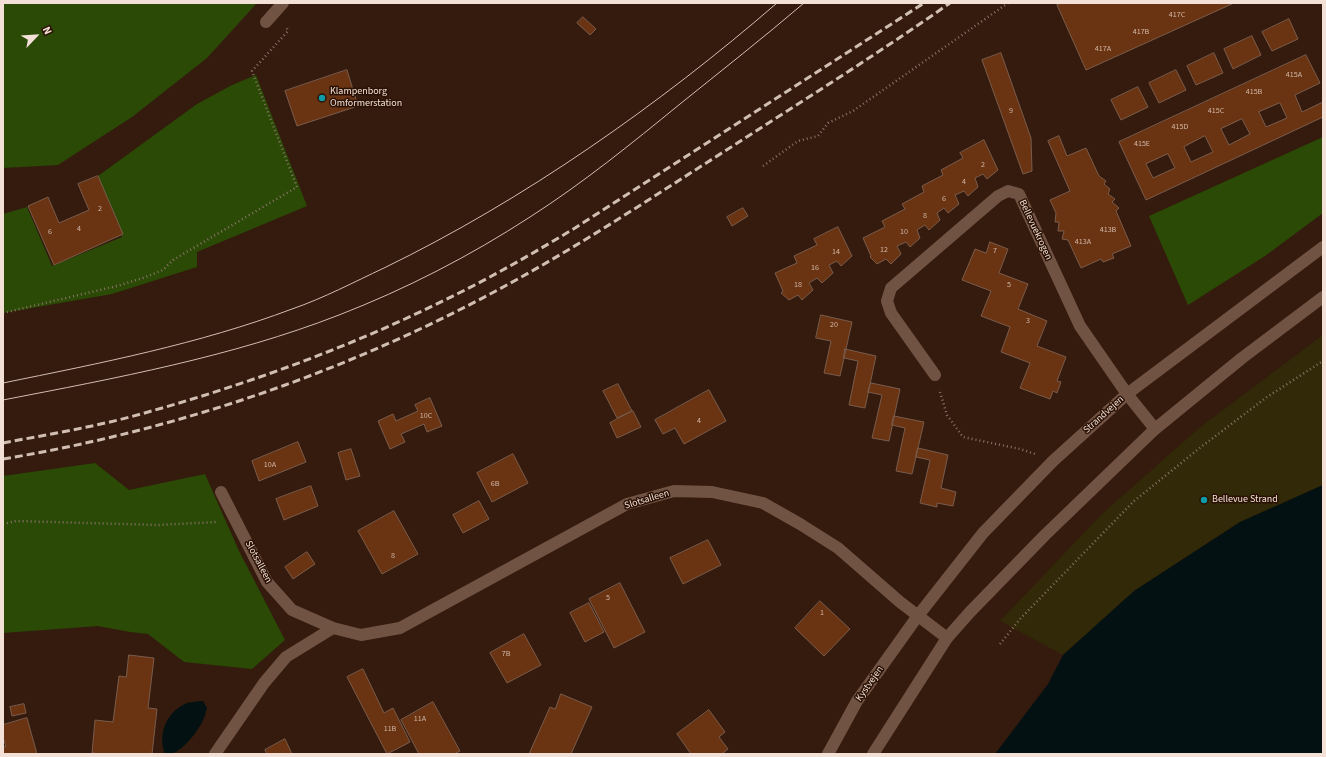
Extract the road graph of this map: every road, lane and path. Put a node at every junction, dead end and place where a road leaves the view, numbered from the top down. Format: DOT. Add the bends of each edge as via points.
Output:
graph roads {
  1 [pos="1008,3"];
  2 [pos="281,5"];
  3 [pos="266,22"];
  4 [pos="763,166"];
  5 [pos="1323,247"];
  6 [pos="1323,297"];
  7 [pos="3,313"];
  8 [pos="1323,361"];
  9 [pos="935,374"];
  10 [pos="1127,394"];
  11 [pos="1155,429"];
  12 [pos="1053,461"];
  13 [pos="221,492"];
  14 [pos="236,521"];
  15 [pos="3,524"];
  16 [pos="917,617"];
  17 [pos="333,628"];
  18 [pos="947,638"];
  19 [pos="1000,644"];
  20 [pos="216,754"];
  21 [pos="828,754"];
  22 [pos="873,754"];
  1 -- 4 [label="path" via="853,111 828,123 818,136 798,141"];
  2 -- 3 [label="street"];
  2 -- 7 [label="path" via="288,31 252,71 297,187 173,260 163,270 116,286"];
  5 -- 10 [label="street, Strandvejen"];
  6 -- 11 [label="street" via="1242,358"];
  8 -- 19 [label="path" via="1267,397 1201,446 1134,501 1020,619"];
  9 -- 10 [label="street, Bellevuekrogen" via="891,314 887,301 890,288 998,196 1008,191 1019,194 1080,326"];
  9 -- 12 [label="path" via="947,415 963,437 1020,449"];
  10 -- 11 [label="street, Bellevuekrogen"];
  10 -- 12 [label="street, Strandvejen"];
  11 -- 18 [label="street" via="1045,535"];
  12 -- 16 [label="street, Strandvejen" via="983,532"];
  13 -- 14 [label="street, Slotsalleen"];
  14 -- 15 [label="path" via="158,526 16,520"];
  14 -- 17 [label="street, Slotsalleen" via="267,582 292,610"];
  16 -- 17 [label="street, Slotsalleen" via="838,548 762,503 712,492 674,491 627,504 400,628 361,635"];
  16 -- 18 [label="street, Slotsalleen"];
  16 -- 21 [label="street, Kystvejen" via="857,701"];
  17 -- 20 [label="street" via="286,657 264,684"];
  18 -- 22 [label="street"];
}
